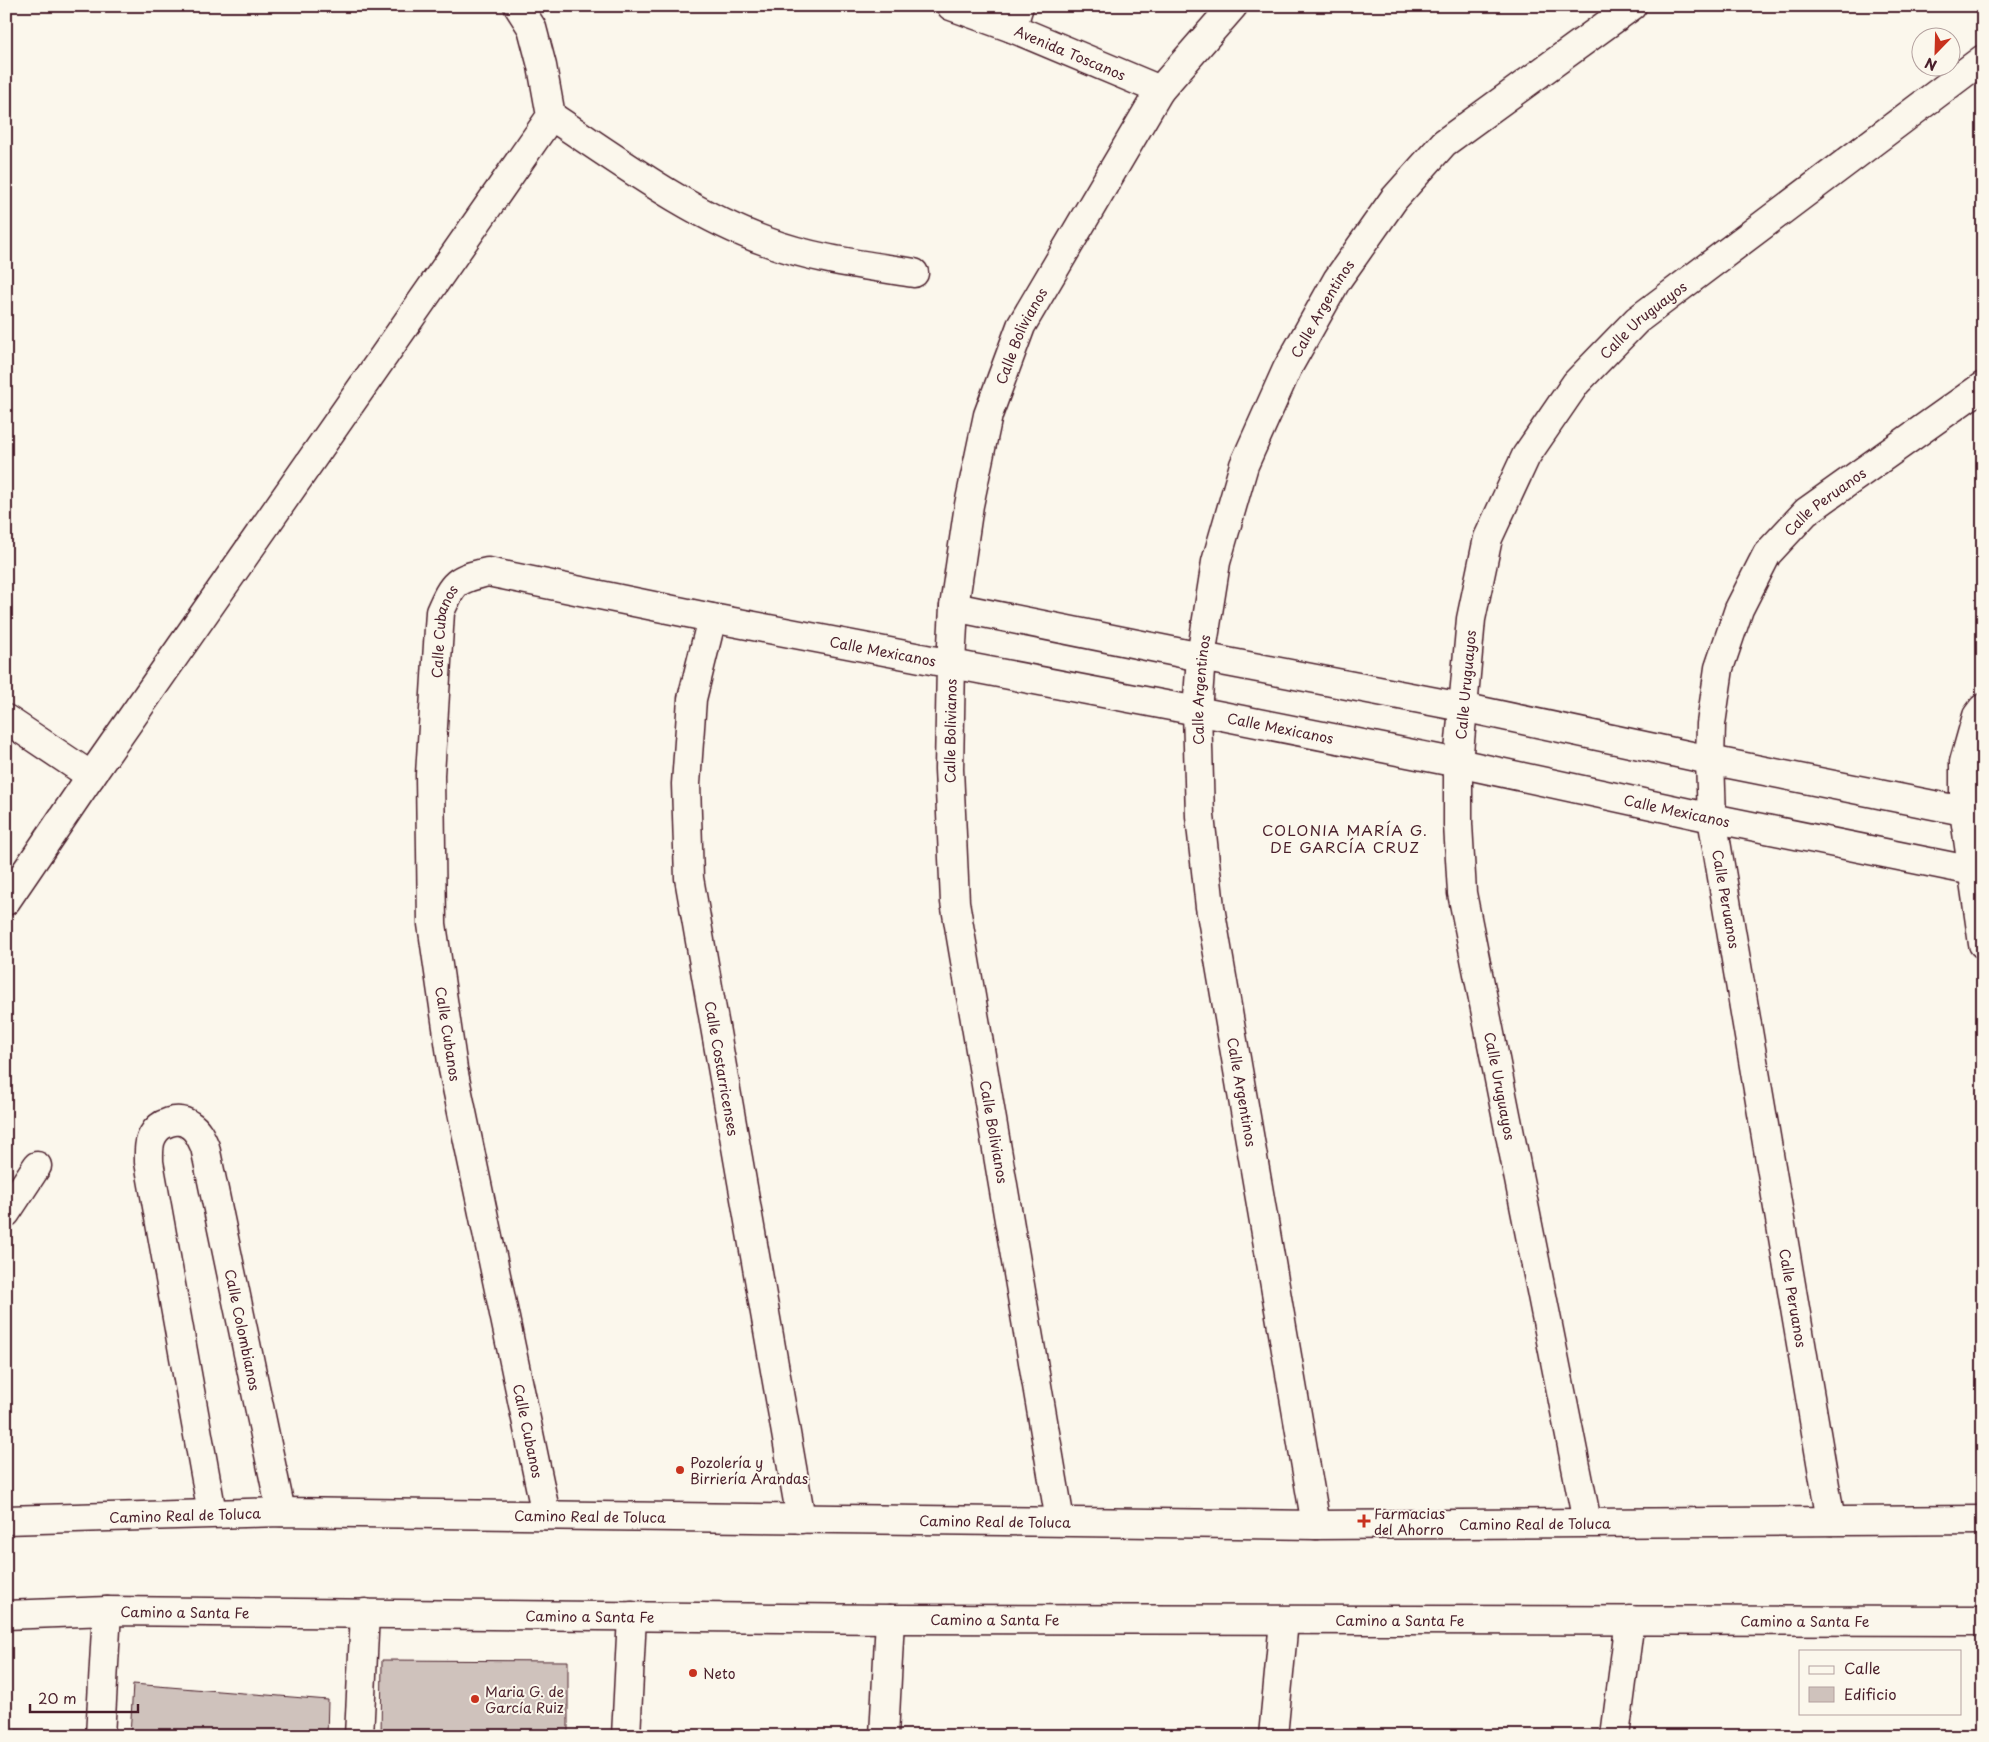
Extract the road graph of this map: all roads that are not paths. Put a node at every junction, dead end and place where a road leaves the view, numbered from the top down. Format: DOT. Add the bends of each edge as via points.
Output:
graph roads {
  1 [pos="518,6"];
  2 [pos="951,6"];
  3 [pos="1233,6"];
  4 [pos="1632,6"];
  5 [pos="1015,17"];
  6 [pos="1983,59"];
  7 [pos="1160,90"];
  8 [pos="551,116"];
  9 [pos="914,274"];
  10 [pos="1983,386"];
  11 [pos="488,572"];
  12 [pos="954,607"];
  13 [pos="712,618"];
  14 [pos="1201,657"];
  15 [pos="951,663"];
  16 [pos="1462,707"];
  17 [pos="1983,708"];
  18 [pos="1197,710"];
  19 [pos="6,719"];
  20 [pos="1710,760"];
  21 [pos="1458,763"];
  22 [pos="91,776"];
  23 [pos="1973,813"];
  24 [pos="1712,818"];
  25 [pos="1978,872"];
  26 [pos="6,901"];
  27 [pos="1983,944"];
  28 [pos="37,1166"];
  29 [pos="6,1213"];
  30 [pos="281,1512"];
  31 [pos="212,1513"];
  32 [pos="546,1515"];
  33 [pos="801,1519"];
  34 [pos="6,1520"];
  35 [pos="1983,1520"];
  36 [pos="1060,1521"];
  37 [pos="1831,1521"];
  38 [pos="1587,1522"];
  39 [pos="1316,1525"];
  40 [pos="107,1611"];
  41 [pos="365,1613"];
  42 [pos="6,1615"];
  43 [pos="632,1616"];
  44 [pos="890,1619"];
  45 [pos="1630,1620"];
  46 [pos="1284,1621"];
  47 [pos="1983,1621"];
  48 [pos="100,1736"];
  49 [pos="359,1736"];
  50 [pos="626,1736"];
  51 [pos="884,1736"];
  52 [pos="1273,1736"];
  53 [pos="1615,1736"];
  1 -- 8 [label="street" via="532,28"];
  2 -- 5 [label="street, Avenida Toscanos"];
  3 -- 7 [label="street, Calle Bolivianos"];
  4 -- 14 [label="street, Calle Argentinos" via="1444,143 1394,199 1338,280 1287,370 1244,465 1216,562"];
  5 -- 7 [label="street, Avenida Toscanos"];
  6 -- 16 [label="street, Calle Uruguayos" via="1637,320 1576,383 1526,456 1488,538 1471,619"];
  7 -- 12 [label="street, Calle Bolivianos" via="1021,326 988,415 968,505"];
  8 -- 9 [label="street" via="701,213 764,241 818,258"];
  8 -- 22 [label="street"];
  10 -- 20 [label="street, Calle Peruanos" via="1806,512 1767,554 1739,609 1719,668 1711,724"];
  11 -- 13 [label="street, Calle Mexicanos"];
  11 -- 32 [label="street, Calle Cubanos" via="466,577 449,590 440,612 430,775 432,924 453,1069"];
  12 -- 14 [label="street"];
  12 -- 15 [label="street, Calle Bolivianos"];
  13 -- 15 [label="street, Calle Mexicanos"];
  13 -- 33 [label="street, Calle Costarricenses" via="692,699 686,784 689,878"];
  14 -- 16 [label="street"];
  14 -- 18 [label="street, Calle Argentinos"];
  15 -- 18 [label="street, Calle Mexicanos"];
  15 -- 36 [label="street, Calle Bolivianos" via="949,769 955,902"];
  16 -- 20 [label="street"];
  16 -- 21 [label="street, Calle Uruguayos"];
  17 -- 23 [label="street" via="1977,716 1964,762"];
  18 -- 21 [label="street, Calle Mexicanos"];
  18 -- 39 [label="street, Calle Argentinos" via="1200,816 1210,907"];
  19 -- 22 [label="street"];
  20 -- 23 [label="street"];
  20 -- 24 [label="street, Calle Peruanos"];
  21 -- 24 [label="street, Calle Mexicanos"];
  21 -- 38 [label="street, Calle Uruguayos" via="1462,893"];
  22 -- 26 [label="street"];
  23 -- 25 [label="street"];
  24 -- 25 [label="street, Calle Mexicanos"];
  24 -- 37 [label="street, Calle Peruanos"];
  25 -- 27 [label="street"];
  28 -- 29 [label="street"];
  30 -- 31 [label="street, Camino Real de Toluca"];
  30 -- 31 [label="street, Calle Colombianos" via="205,1147 189,1124 174,1121 161,1125 152,1135 149,1162"];
  30 -- 32 [label="street, Camino Real de Toluca"];
  31 -- 34 [label="street, Camino Real de Toluca"];
  32 -- 33 [label="street, Camino Real de Toluca"];
  33 -- 36 [label="street, Camino Real de Toluca"];
  35 -- 37 [label="street, Camino Real de Toluca"];
  36 -- 39 [label="street, Camino Real de Toluca"];
  37 -- 38 [label="street, Camino Real de Toluca"];
  38 -- 39 [label="street, Camino Real de Toluca"];
  40 -- 41 [label="street, Camino a Santa Fe"];
  40 -- 42 [label="street, Camino a Santa Fe"];
  40 -- 48 [label="street"];
  41 -- 43 [label="street, Camino a Santa Fe"];
  41 -- 49 [label="street"];
  43 -- 44 [label="street, Camino a Santa Fe"];
  43 -- 50 [label="street"];
  44 -- 46 [label="street, Camino a Santa Fe"];
  44 -- 51 [label="street"];
  45 -- 46 [label="street, Camino a Santa Fe"];
  45 -- 47 [label="street, Camino a Santa Fe"];
  45 -- 53 [label="street"];
  46 -- 52 [label="street"];
}
